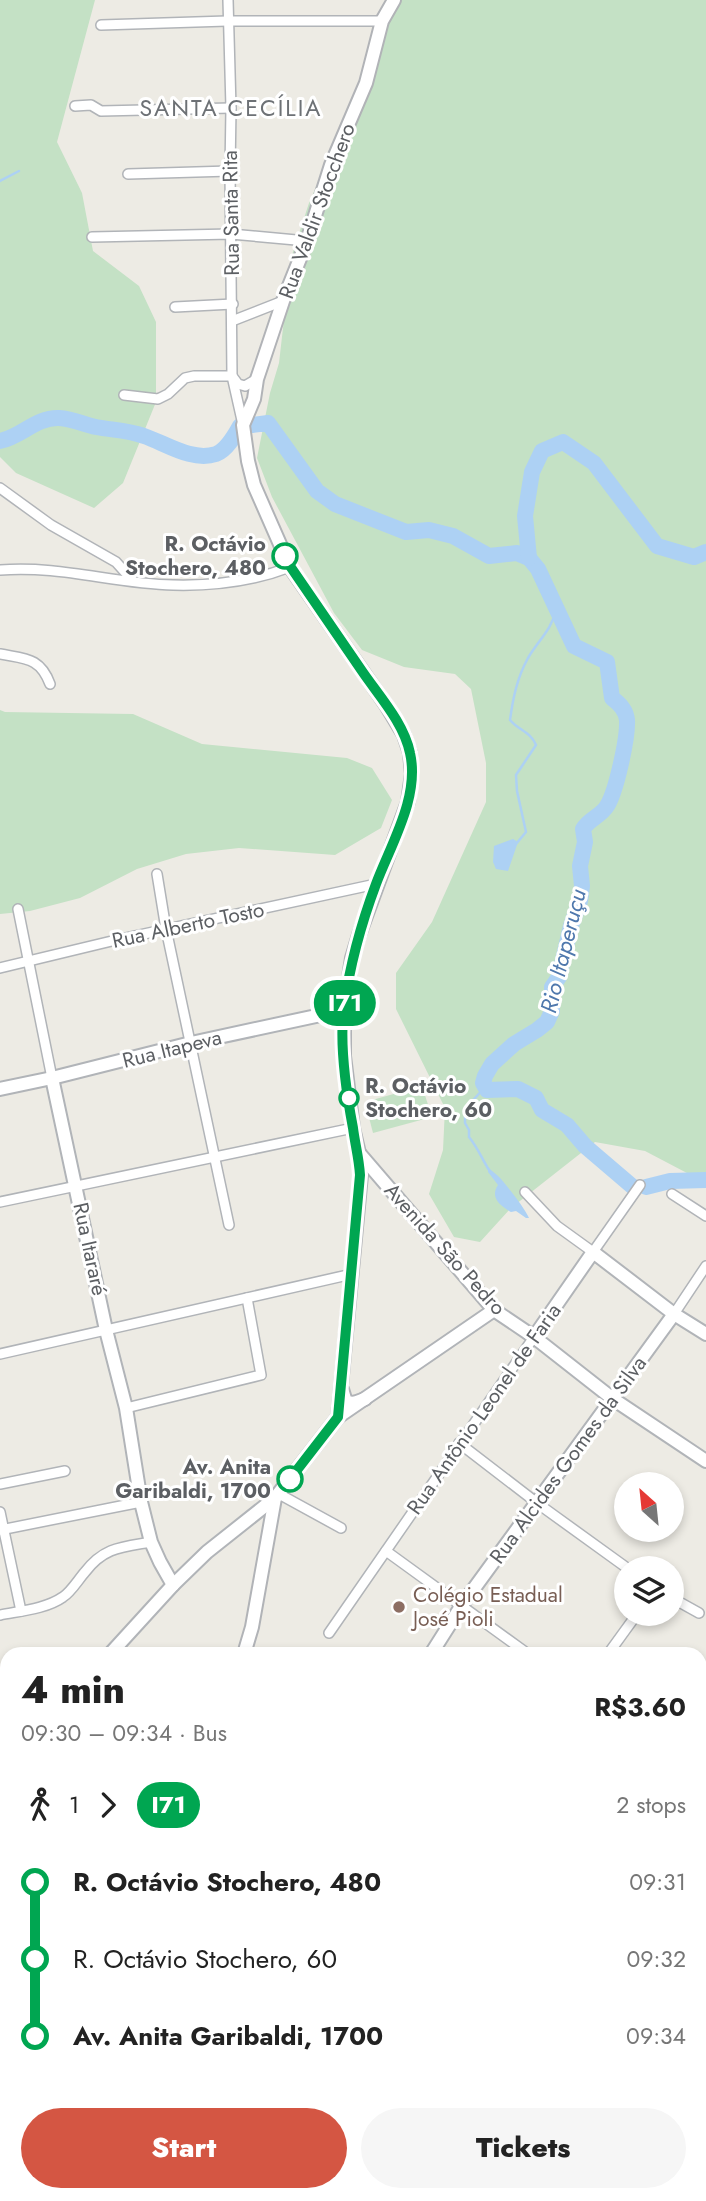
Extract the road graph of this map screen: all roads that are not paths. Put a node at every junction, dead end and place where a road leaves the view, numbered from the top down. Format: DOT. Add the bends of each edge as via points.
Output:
graph roads {
  1 [pos="228,0"];
  2 [pos="394,0"];
  3 [pos="228,21"];
  4 [pos="382,21"];
  5 [pos="101,25"];
  6 [pos="75,106"];
  7 [pos="231,108"];
  8 [pos="230,171"];
  9 [pos="128,174"];
  10 [pos="231,234"];
  11 [pos="92,237"];
  12 [pos="307,241"];
  13 [pos="283,301"];
  14 [pos="233,304"];
  15 [pos="176,307"];
  16 [pos="232,321"];
  17 [pos="232,376"];
  18 [pos="257,379"];
  19 [pos="124,395"];
  20 [pos="243,425"];
  21 [pos="0,488"];
  22 [pos="290,566"];
  23 [pos="0,570"];
  24 [pos="133,581"];
  25 [pos="0,654"];
  26 [pos="50,684"];
  27 [pos="157,874"];
  28 [pos="376,884"];
  29 [pos="18,909"];
  30 [pos="166,929"];
  31 [pos="29,962"];
  32 [pos="0,968"];
  33 [pos="344,1010"];
  34 [pos="191,1043"];
  35 [pos="52,1079"];
  36 [pos="0,1089"];
  37 [pos="353,1128"];
  38 [pos="359,1153"];
  39 [pos="215,1156"];
  40 [pos="381,1177"];
  41 [pos="77,1185"];
  42 [pos="640,1185"];
  43 [pos="360,1187"];
  44 [pos="525,1192"];
  45 [pos="671,1194"];
  46 [pos="0,1202"];
  47 [pos="706,1216"];
  48 [pos="229,1225"];
  49 [pos="593,1252"];
  50 [pos="706,1266"];
  51 [pos="352,1274"];
  52 [pos="247,1298"];
  53 [pos="494,1310"];
  54 [pos="674,1314"];
  55 [pos="106,1330"];
  56 [pos="706,1334"];
  57 [pos="534,1337"];
  58 [pos="0,1354"];
  59 [pos="340,1381"];
  60 [pos="365,1399"];
  61 [pos="613,1399"];
  62 [pos="126,1408"];
  63 [pos="338,1417"];
  64 [pos="459,1443"];
  65 [pos="706,1461"];
  66 [pos="65,1471"];
  67 [pos="0,1485"];
  68 [pos="277,1496"];
  69 [pos="141,1502"];
  70 [pos="537,1503"];
  71 [pos="0,1512"];
  72 [pos="241,1525"];
  73 [pos="341,1528"];
  74 [pos="2,1530"];
  75 [pos="268,1534"];
  76 [pos="151,1542"];
  77 [pos="386,1551"];
  78 [pos="614,1559"];
  79 [pos="173,1585"];
  80 [pos="462,1605"];
  81 [pos="684,1605"];
  82 [pos="22,1611"];
  83 [pos="699,1614"];
  84 [pos="0,1615"];
  85 [pos="628,1626"];
  86 [pos="329,1633"];
  87 [pos="116,1647"];
  88 [pos="246,1647"];
  89 [pos="435,1647"];
  90 [pos="519,1647"];
  91 [pos="613,1647"];
  1 -- 3 [label="street, Rua Santa Rita"];
  2 -- 4 [label="street, Rua Valdir Stocchero"];
  3 -- 4 [label="street"];
  3 -- 5 [label="street"];
  3 -- 7 [label="street, Rua Santa Rita"];
  4 -- 12 [label="street, Rua Valdir Stocchero" via="366,83 331,165"];
  6 -- 7 [label="street" via="91,105 101,111"];
  7 -- 8 [label="street, Rua Santa Rita"];
  8 -- 9 [label="street"];
  8 -- 10 [label="street, Rua Santa Rita"];
  10 -- 11 [label="street"];
  10 -- 12 [label="street"];
  10 -- 14 [label="street, Rua Santa Rita"];
  12 -- 13 [label="street, Rua Valdir Stocchero"];
  13 -- 16 [label="street"];
  13 -- 18 [label="street, Rua Valdir Stocchero"];
  14 -- 15 [label="street"];
  14 -- 16 [label="street, Rua Santa Rita"];
  16 -- 17 [label="street, Rua Santa Rita"];
  17 -- 18 [label="street" via="245,386"];
  17 -- 19 [label="street" via="185,378 158,399"];
  17 -- 20 [label="street, Rua Santa Rita"];
  18 -- 20 [label="street, Rua Valdir Stocchero"];
  20 -- 22 [label="street" via="254,485"];
  21 -- 24 [label="street" via="51,525 116,562"];
  22 -- 24 [label="street" via="272,574 222,582 172,585"];
  22 -- 28 [label="street" via="386,705 410,753 408,802"];
  23 -- 24 [label="street" via="77,572"];
  25 -- 26 [label="street" via="39,664"];
  27 -- 30 [label="street"];
  28 -- 30 [label="street, Rua Alberto Tosto"];
  28 -- 33 [label="street" via="352,958"];
  29 -- 31 [label="street, Rua Itararé"];
  30 -- 31 [label="street, Rua Alberto Tosto"];
  30 -- 34 [label="street"];
  31 -- 32 [label="street, Rua Alberto Tosto"];
  31 -- 35 [label="street, Rua Itararé"];
  33 -- 34 [label="street, Rua Itapeva"];
  33 -- 37 [label="street"];
  34 -- 35 [label="street, Rua Itapeva"];
  34 -- 39 [label="street"];
  35 -- 36 [label="street, Rua Itapeva"];
  35 -- 41 [label="street, Rua Itararé"];
  37 -- 38 [label="street"];
  37 -- 39 [label="street"];
  38 -- 40 [label="street, Avenida São Pedro"];
  38 -- 43 [label="street"];
  39 -- 41 [label="street"];
  39 -- 48 [label="street"];
  40 -- 43 [label="street" via="370,1176"];
  40 -- 53 [label="street, Avenida São Pedro"];
  41 -- 46 [label="street"];
  41 -- 55 [label="street, Rua Itararé"];
  42 -- 49 [label="street, Rua Antônio Leonel de Faria"];
  43 -- 51 [label="street"];
  44 -- 49 [label="street" via="557,1226"];
  45 -- 47 [label="street"];
  49 -- 54 [label="street"];
  49 -- 57 [label="street, Rua Antônio Leonel de Faria"];
  50 -- 54 [label="street, Rua Alcides Gomes da Silva"];
  51 -- 52 [label="street"];
  51 -- 59 [label="street"];
  52 -- 55 [label="street"];
  52 -- 62 [label="street" via="261,1375"];
  53 -- 57 [label="street, Avenida São Pedro"];
  53 -- 60 [label="street"];
  54 -- 56 [label="street"];
  54 -- 61 [label="street, Rua Alcides Gomes da Silva"];
  55 -- 58 [label="street"];
  55 -- 62 [label="street, Rua Itararé"];
  57 -- 61 [label="street, Avenida São Pedro"];
  57 -- 64 [label="street, Rua Antônio Leonel de Faria"];
  59 -- 60 [label="street" via="346,1402"];
  59 -- 63 [label="street"];
  60 -- 63 [label="street"];
  61 -- 65 [label="street, Avenida São Pedro"];
  61 -- 70 [label="street, Rua Alcides Gomes da Silva"];
  62 -- 69 [label="street, Rua Itararé"];
  63 -- 68 [label="street"];
  64 -- 70 [label="street"];
  64 -- 77 [label="street, Rua Antônio Leonel de Faria"];
  66 -- 67 [label="street"];
  68 -- 72 [label="street"];
  68 -- 73 [label="street"];
  68 -- 75 [label="street"];
  69 -- 74 [label="street"];
  69 -- 76 [label="street, Rua Itararé"];
  70 -- 78 [label="street"];
  70 -- 80 [label="street, Rua Alcides Gomes da Silva"];
  71 -- 74 [label="street"];
  72 -- 75 [label="street" via="256,1522"];
  72 -- 79 [label="street"];
  74 -- 82 [label="street"];
  75 -- 88 [label="street"];
  76 -- 79 [label="street, Rua Itararé"];
  76 -- 82 [label="street" via="103,1553 64,1597"];
  77 -- 80 [label="street"];
  77 -- 86 [label="street, Rua Antônio Leonel de Faria"];
  79 -- 87 [label="street"];
  80 -- 89 [label="street, Rua Alcides Gomes da Silva"];
  80 -- 90 [label="street"];
  81 -- 83 [label="street"];
  82 -- 84 [label="street"];
  85 -- 91 [label="street"];
}
